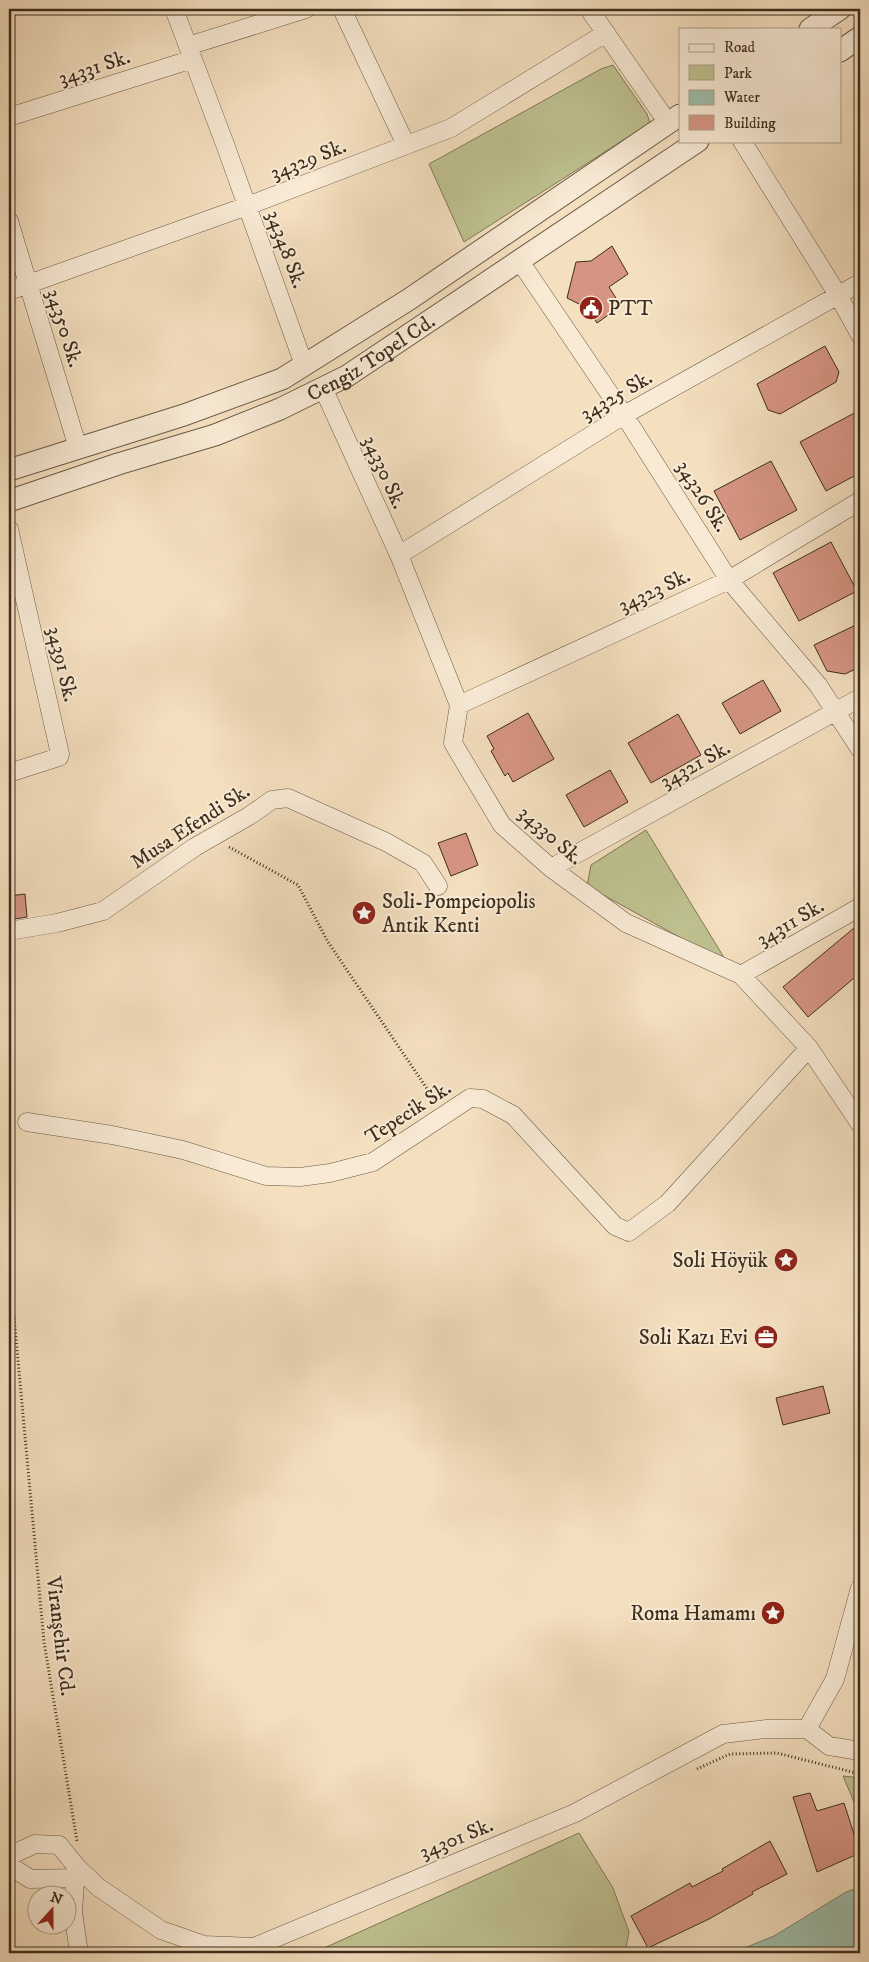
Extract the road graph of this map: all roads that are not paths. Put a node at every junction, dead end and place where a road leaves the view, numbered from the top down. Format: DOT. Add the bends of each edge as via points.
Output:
graph roads {
  1 [pos="174,9"];
  2 [pos="306,9"];
  3 [pos="342,9"];
  4 [pos="590,9"];
  5 [pos="837,9"];
  6 [pos="811,28"];
  7 [pos="606,33"];
  8 [pos="860,37"];
  9 [pos="842,50"];
  10 [pos="190,52"];
  11 [pos="9,117"];
  12 [pos="674,119"];
  13 [pos="696,142"];
  14 [pos="743,142"];
  15 [pos="406,145"];
  16 [pos="247,206"];
  17 [pos="9,221"];
  18 [pos="519,260"];
  19 [pos="28,283"];
  20 [pos="860,283"];
  21 [pos="9,291"];
  22 [pos="838,296"];
  23 [pos="860,335"];
  24 [pos="304,365"];
  25 [pos="323,388"];
  26 [pos="624,414"];
  27 [pos="78,448"];
  28 [pos="9,470"];
  29 [pos="9,501"];
  30 [pos="860,501"];
  31 [pos="9,529"];
  32 [pos="399,554"];
  33 [pos="730,580"];
  34 [pos="860,698"];
  35 [pos="459,705"];
  36 [pos="836,712"];
  37 [pos="860,749"];
  38 [pos="9,773"];
  39 [pos="551,868"];
  40 [pos="438,886"];
  41 [pos="860,907"];
  42 [pos="9,931"];
  43 [pos="741,975"];
  44 [pos="809,1048"];
  45 [pos="27,1122"];
  46 [pos="860,1122"];
  47 [pos="860,1588"];
  48 [pos="807,1729"];
  49 [pos="860,1751"];
  50 [pos="9,1856"];
  51 [pos="9,1865"];
  52 [pos="76,1872"];
  53 [pos="79,1953"];
  1 -- 10 [label="street, 34348 Sk."];
  2 -- 10 [label="street, 34331 Sk."];
  3 -- 15 [label="street"];
  4 -- 7 [label="street"];
  5 -- 6 [label="street"];
  7 -- 12 [label="street"];
  7 -- 15 [label="street, 34329 Sk." via="451,128"];
  8 -- 9 [label="street"];
  10 -- 11 [label="street, 34331 Sk."];
  10 -- 16 [label="street, 34348 Sk."];
  12 -- 24 [label="street, Cengiz Topel Cd." via="408,300"];
  13 -- 18 [label="street, Cengiz Topel Cd."];
  14 -- 22 [label="street"];
  15 -- 16 [label="street, 34329 Sk."];
  16 -- 19 [label="street, 34329 Sk."];
  16 -- 24 [label="street, 34348 Sk."];
  17 -- 19 [label="street, 34350 Sk."];
  18 -- 25 [label="street, Cengiz Topel Cd." via="348,376"];
  18 -- 26 [label="street, 34326 Sk."];
  19 -- 21 [label="street, 34329 Sk."];
  19 -- 27 [label="street, 34350 Sk."];
  20 -- 22 [label="street, 34325 Sk."];
  22 -- 23 [label="street"];
  22 -- 26 [label="street, 34325 Sk."];
  24 -- 27 [label="street, Cengiz Topel Cd." via="282,379 184,415"];
  25 -- 29 [label="street, Cengiz Topel Cd." via="216,435"];
  25 -- 32 [label="street, 34330 Sk."];
  26 -- 32 [label="street, 34325 Sk."];
  26 -- 33 [label="street, 34326 Sk."];
  27 -- 28 [label="street, Cengiz Topel Cd."];
  30 -- 33 [label="street, 34323 Sk."];
  31 -- 38 [label="street, 34391 Sk." via="60,754"];
  32 -- 35 [label="street, 34330 Sk."];
  33 -- 35 [label="street, 34323 Sk."];
  33 -- 36 [label="street, 34326 Sk." via="818,685"];
  34 -- 36 [label="street, 34321 Sk."];
  35 -- 39 [label="street, 34330 Sk." via="453,742 502,825"];
  36 -- 37 [label="street, 34326 Sk."];
  36 -- 39 [label="street, 34321 Sk."];
  39 -- 43 [label="street, 34330 Sk." via="626,923"];
  40 -- 42 [label="street, Musa Efendi Sk." via="423,863 386,842 288,798 272,800 195,847 103,911"];
  41 -- 43 [label="street, 34311 Sk."];
  43 -- 44 [label="street, 34330 Sk."];
  44 -- 45 [label="street, Tepecik Sk." via="668,1203 629,1232 615,1226 513,1115 483,1099 470,1098 374,1162 300,1177 266,1176 184,1150"];
  44 -- 46 [label="street, 34330 Sk."];
  47 -- 48 [label="street" via="835,1679"];
  48 -- 49 [label="street" via="828,1746"];
  48 -- 52 [label="street, 34301 Sk." via="723,1734 575,1813 254,1947 204,1945 161,1930"];
  50 -- 52 [label="street, 34301 Sk." via="35,1844 59,1845"];
  51 -- 52 [label="street" via="30,1879"];
  52 -- 53 [label="street" via="73,1912"];
}
